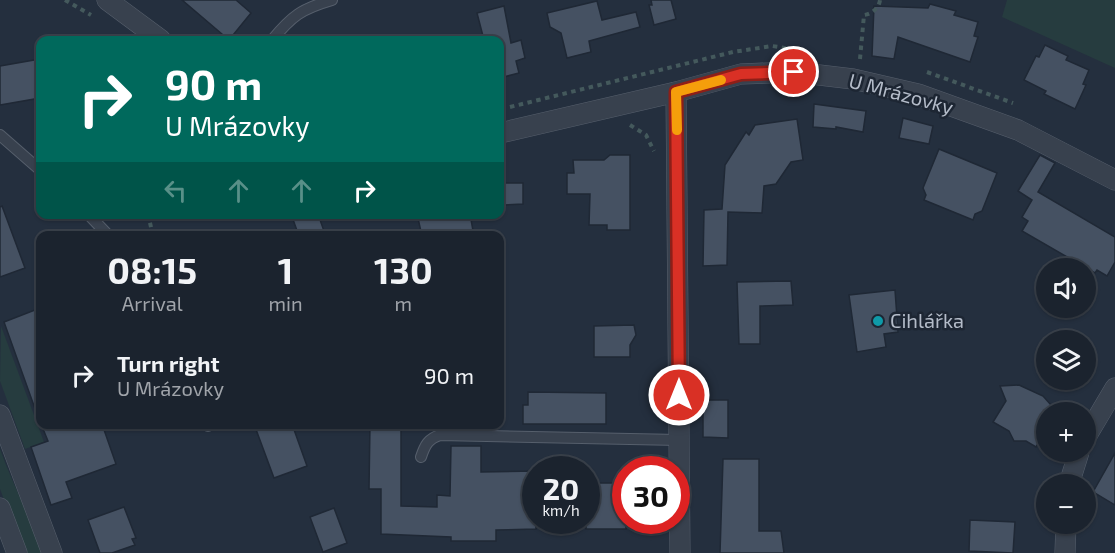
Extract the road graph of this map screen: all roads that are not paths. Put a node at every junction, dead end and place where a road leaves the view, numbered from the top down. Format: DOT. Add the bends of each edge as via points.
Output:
graph roads {
  1 [pos="107,0"];
  2 [pos="332,0"];
  3 [pos="155,36"];
  4 [pos="275,36"];
  5 [pos="676,92"];
  6 [pos="504,132"];
  7 [pos="0,135"];
  8 [pos="36,166"];
  9 [pos="1115,180"];
  10 [pos="93,219"];
  11 [pos="104,231"];
  12 [pos="1115,388"];
  13 [pos="0,416"];
  14 [pos="1096,420"];
  15 [pos="679,440"];
  16 [pos="421,457"];
  17 [pos="0,508"];
  18 [pos="1066,534"];
  19 [pos="17,553"];
  20 [pos="52,553"];
  21 [pos="680,553"];
  22 [pos="1065,553"];
  1 -- 3 [label="street"];
  2 -- 4 [label="lane" via="292,16"];
  5 -- 6 [label="street, U Mrázovky"];
  5 -- 9 [label="street, U Mrázovky" via="741,74 794,72 853,79 918,94 1018,130"];
  5 -- 15 [label="street"];
  7 -- 8 [label="lane"];
  10 -- 11 [label="lane"];
  12 -- 14 [label="street"];
  13 -- 20 [label="street"];
  15 -- 16 [label="lane" via="440,435 425,445"];
  15 -- 21 [label="street"];
  17 -- 19 [label="street"];
  18 -- 22 [label="street"];
}
